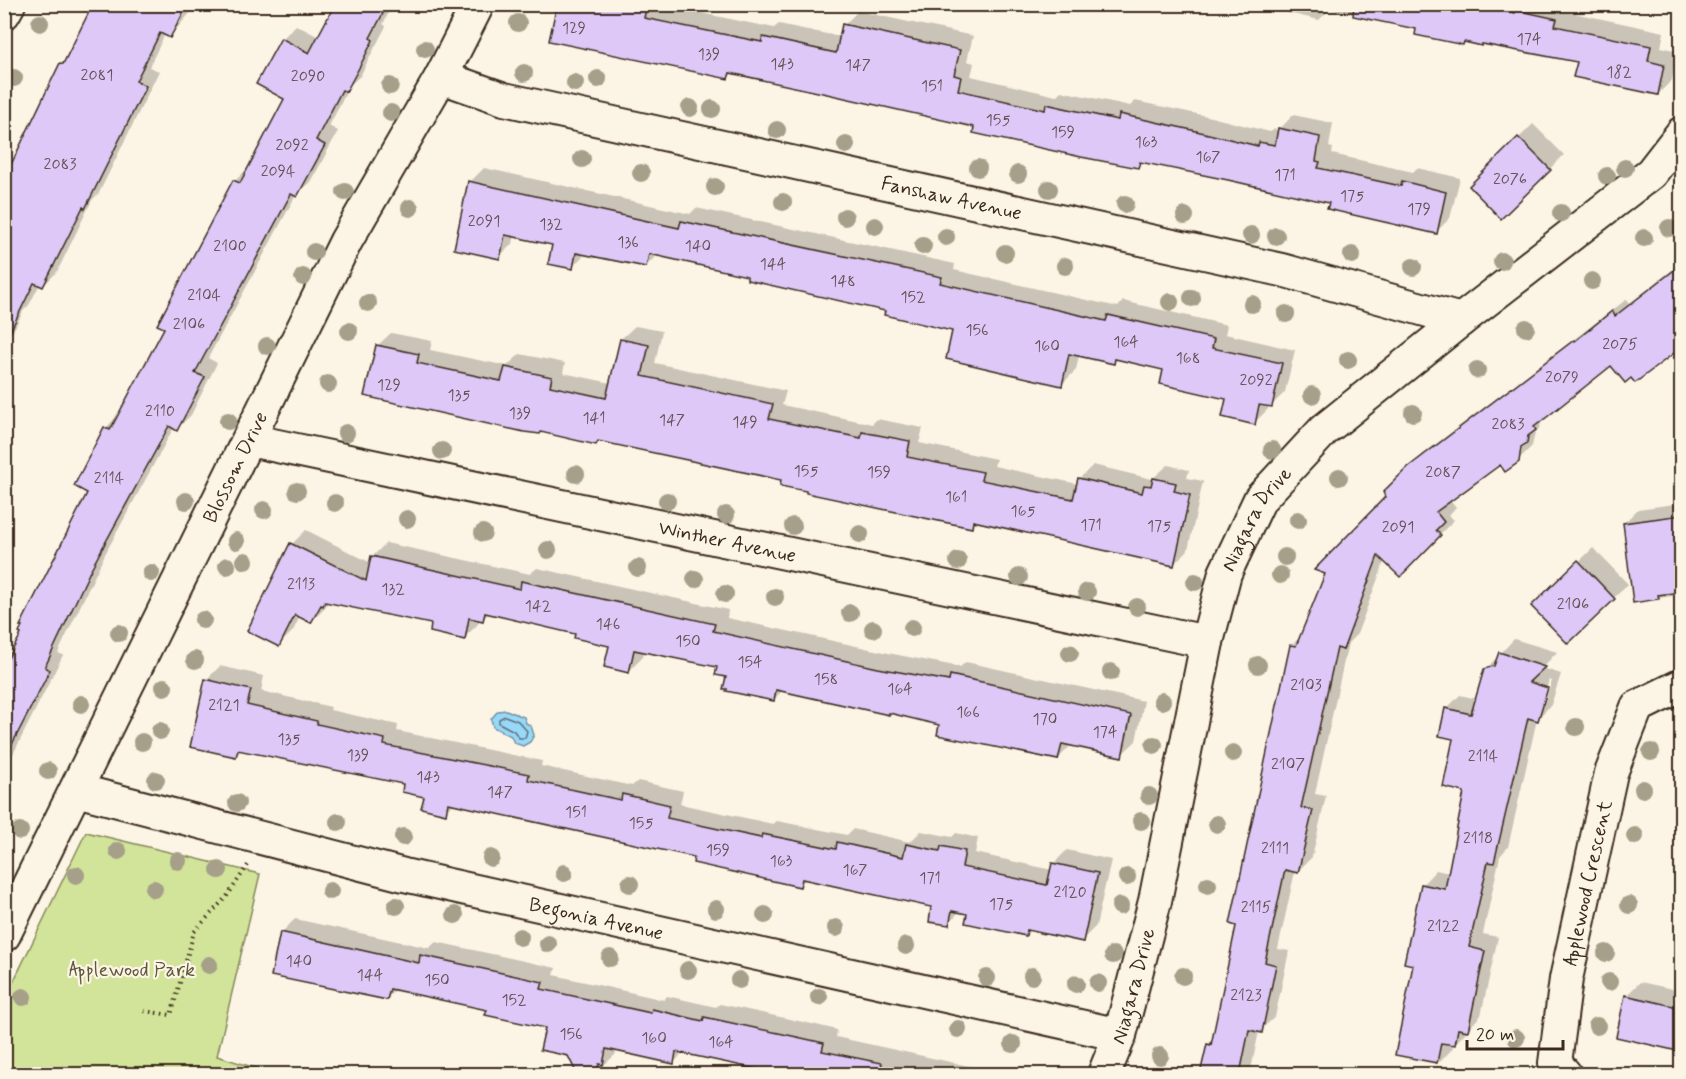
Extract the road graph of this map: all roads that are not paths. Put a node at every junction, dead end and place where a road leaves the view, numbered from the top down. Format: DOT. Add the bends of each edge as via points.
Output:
graph roads {
  1 [pos="9,4"];
  2 [pos="478,4"];
  3 [pos="4,13"];
  4 [pos="441,77"];
  5 [pos="1682,133"];
  6 [pos="1461,320"];
  7 [pos="249,440"];
  8 [pos="1207,642"];
  9 [pos="1682,685"];
  10 [pos="76,790"];
  11 [pos="4,935"];
  12 [pos="1120,1035"];
  13 [pos="1560,1069"];
  14 [pos="1104,1074"];
  1 -- 3 [label="street"];
  2 -- 4 [label="street, Blossom Drive"];
  4 -- 6 [label="street, Fanshaw Avenue" via="504,99 1282,270"];
  4 -- 7 [label="street, Blossom Drive" via="346,242"];
  5 -- 6 [label="street, Niagara Drive" via="1651,173"];
  6 -- 8 [label="street, Niagara Drive" via="1324,430 1260,499 1225,573"];
  7 -- 8 [label="street, Winther Avenue"];
  7 -- 10 [label="street, Blossom Drive"];
  8 -- 12 [label="street, Niagara Drive" via="1155,901"];
  9 -- 13 [label="street, Applewood Crescent" via="1637,707 1611,773 1566,979"];
  10 -- 11 [label="street, Blossom Drive"];
  10 -- 12 [label="street, Begonia Avenue" via="404,875"];
  12 -- 14 [label="street, Niagara Drive"];
}
